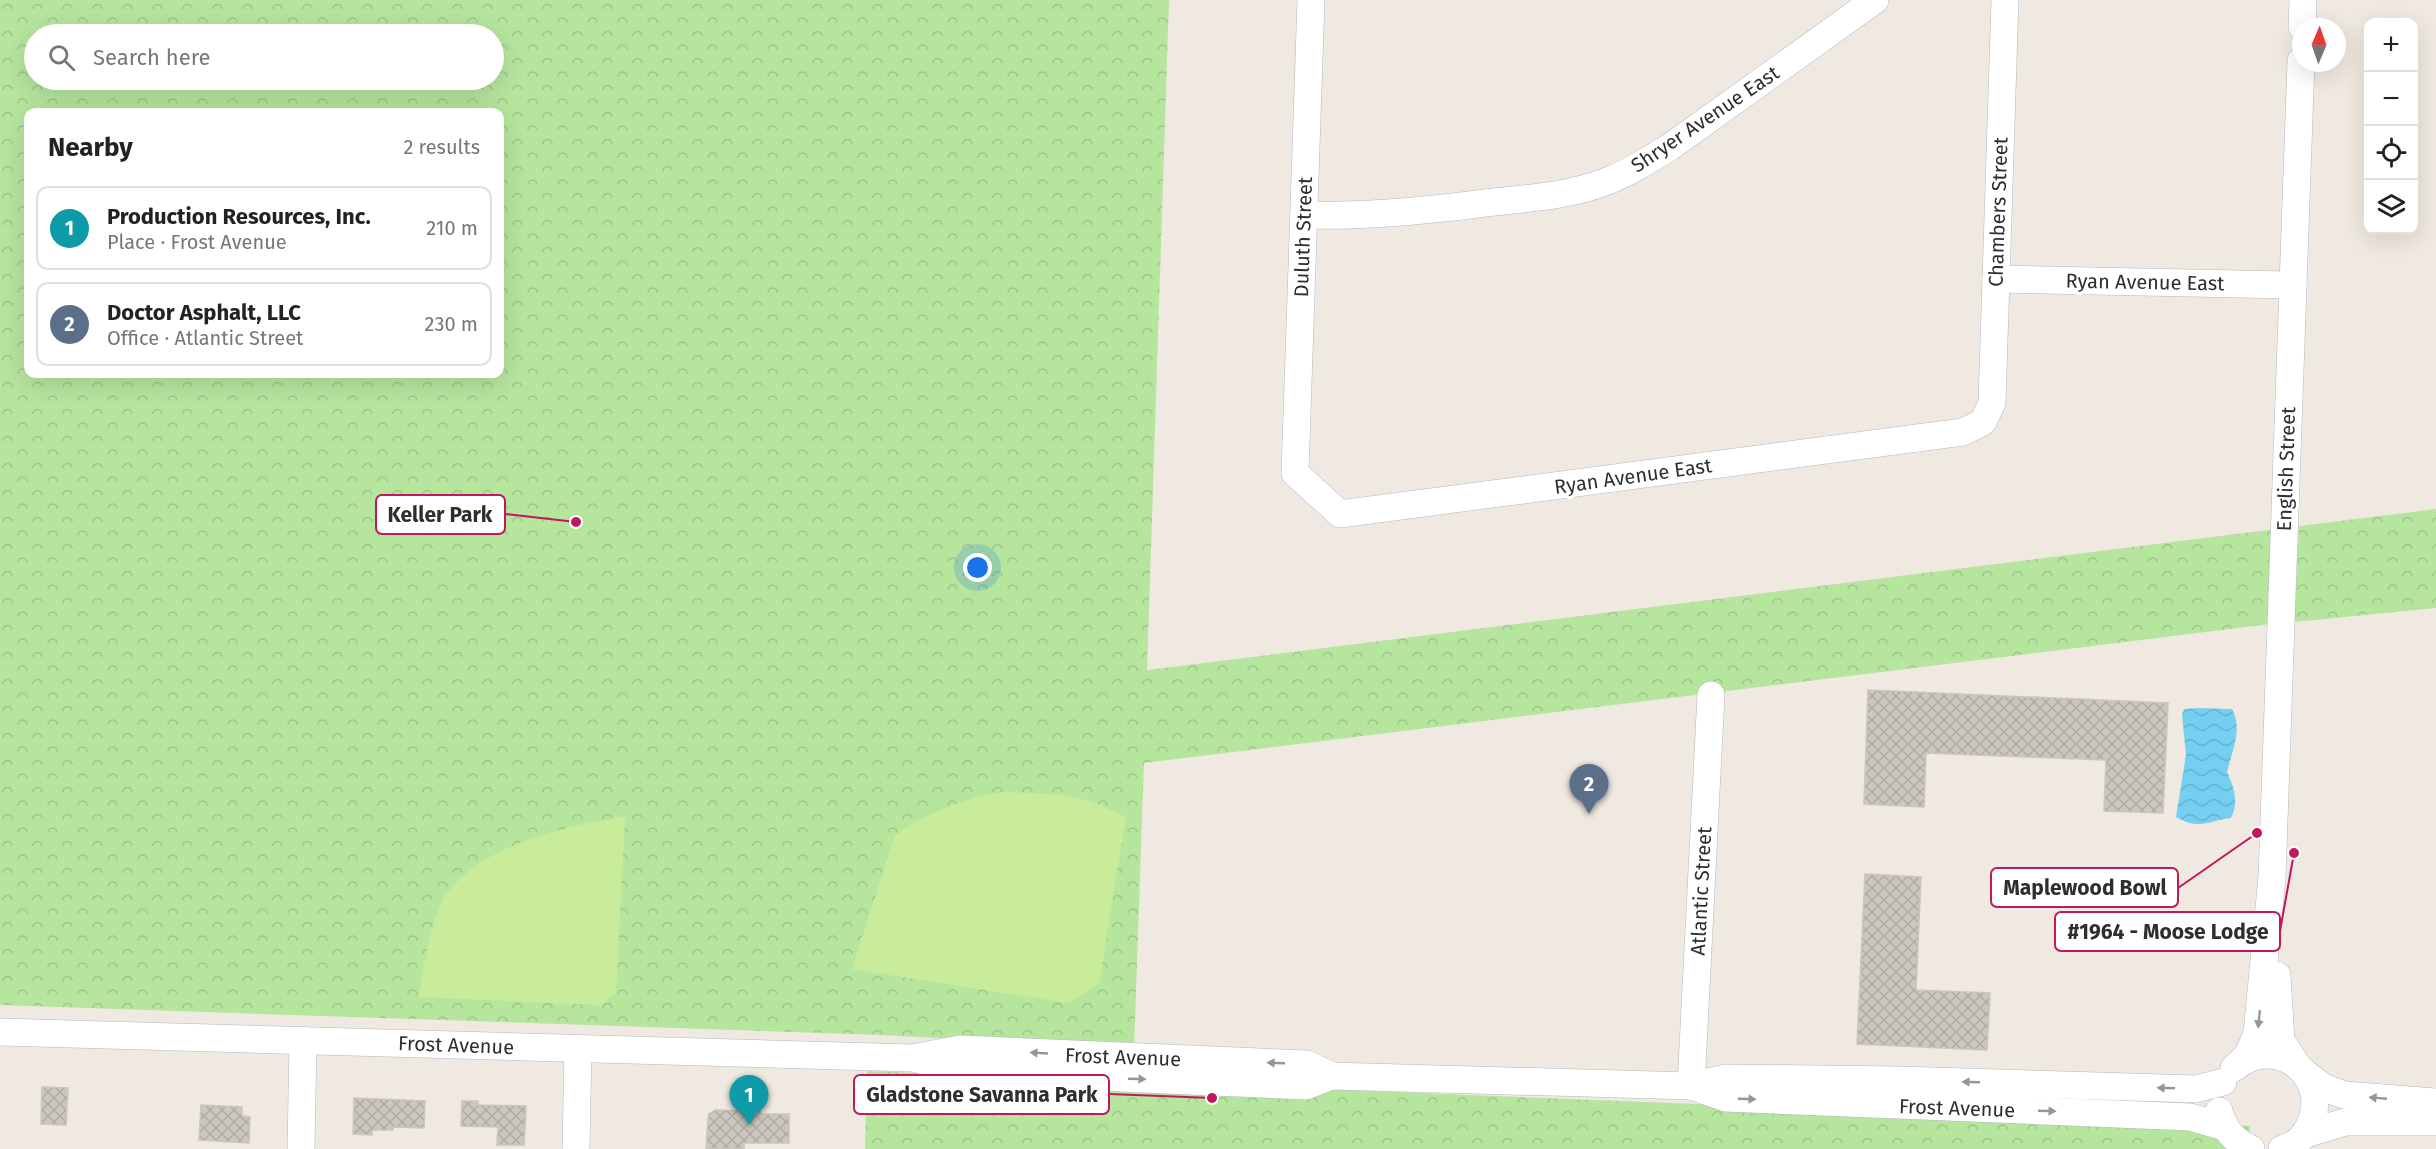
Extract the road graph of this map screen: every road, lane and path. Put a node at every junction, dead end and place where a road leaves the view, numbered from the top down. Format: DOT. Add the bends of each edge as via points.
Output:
graph roads {
  1 [pos="1311,0"];
  2 [pos="1875,0"];
  3 [pos="2006,0"];
  4 [pos="2303,0"];
  5 [pos="2302,18"];
  6 [pos="2301,72"];
  7 [pos="1304,215"];
  8 [pos="1996,279"];
  9 [pos="2293,285"];
  10 [pos="1983,422"];
  11 [pos="1295,473"];
  12 [pos="1711,695"];
  13 [pos="2272,878"];
  14 [pos="0,1032"];
  15 [pos="303,1040"];
  16 [pos="578,1048"];
  17 [pos="2302,1069"];
  18 [pos="2232,1072"];
  19 [pos="1691,1086"];
  20 [pos="2436,1102"];
  21 [pos="2436,1122"];
  22 [pos="2239,1142"];
  23 [pos="2290,1145"];
  24 [pos="301,1149"];
  25 [pos="576,1149"];
  1 -- 7 [label="street, Duluth Street"];
  2 -- 7 [label="street, Shryer Avenue East" via="1670,147 1610,180 1547,196 1415,212"];
  3 -- 8 [label="street, Chambers Street"];
  4 -- 5 [label="street"];
  6 -- 9 [label="street, English Street"];
  7 -- 11 [label="street, Duluth Street"];
  8 -- 9 [label="street, Ryan Avenue East"];
  8 -- 10 [label="street, Chambers Street" via="1992,403"];
  9 -- 13 [label="street, English Street"];
  10 -- 11 [label="street, Ryan Avenue East" via="1963,432 1340,514"];
  12 -- 19 [label="street, Atlantic Street"];
  13 -- 17 [label="street, English Street" via="2281,1041"];
  13 -- 18 [label="street, English Street, one-way" via="2257,1033 2249,1053"];
  14 -- 15 [label="street, Frost Avenue"];
  15 -- 16 [label="street, Frost Avenue"];
  15 -- 24 [label="street"];
  16 -- 19 [label="street, Frost Avenue" via="912,1058 960,1049 1306,1064 1332,1076"];
  16 -- 25 [label="street"];
  17 -- 18 [label="street, Frost Avenue" via="2269,1054 2254,1056"];
  20 -- 17 [label="street, one-way" via="2344,1095 2325,1088"];
  17 -- 23 [label="street" via="2314,1088 2316,1104 2313,1120"];
  18 -- 19 [label="street, Frost Avenue, one-way" via="2196,1089 1726,1078"];
  18 -- 22 [label="street" via="2219,1097 2219,1112"];
  19 -- 22 [label="street, Frost Avenue, one-way" via="1726,1098 2190,1117"];
  21 -- 23 [label="street" via="2345,1122"];
}
